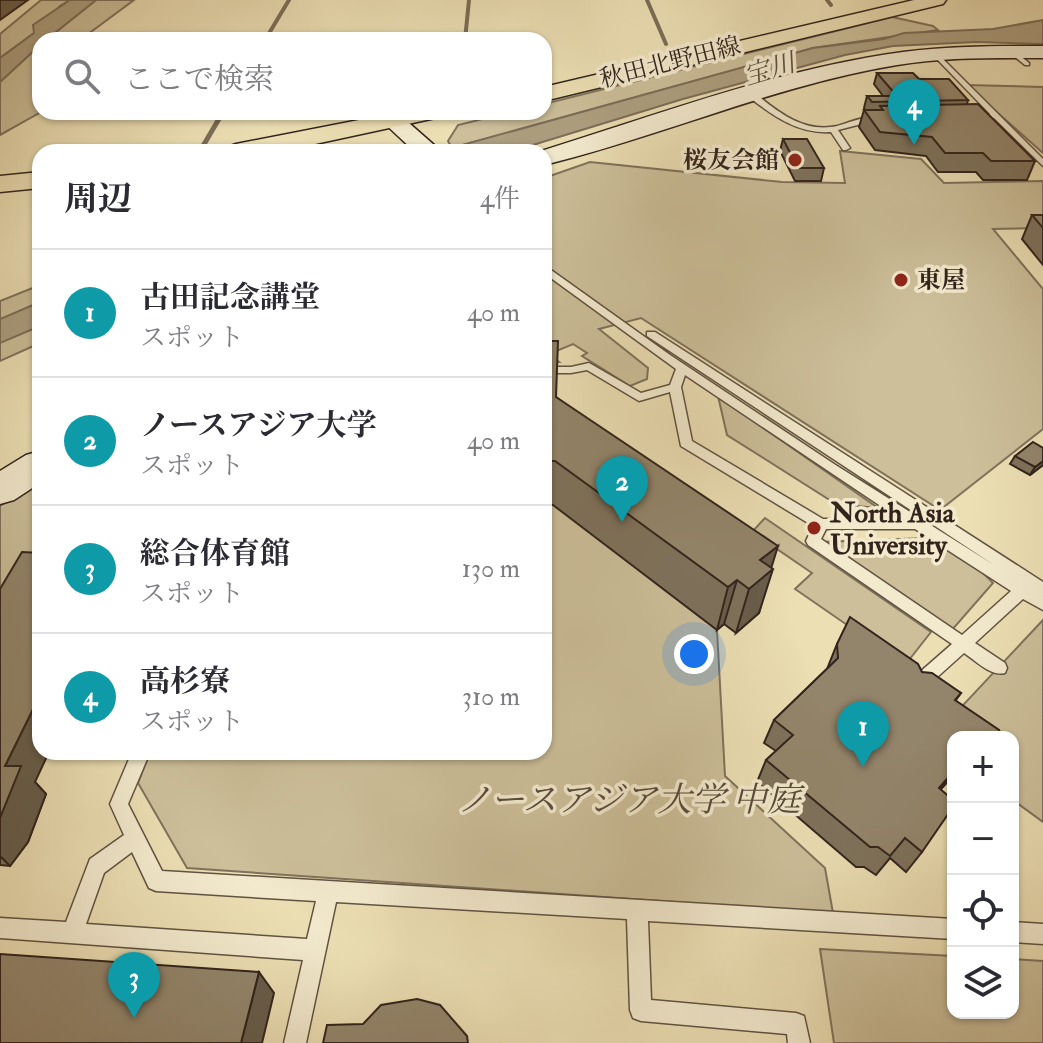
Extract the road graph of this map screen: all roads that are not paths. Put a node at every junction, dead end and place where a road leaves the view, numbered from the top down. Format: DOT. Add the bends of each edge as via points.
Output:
graph roads {
  1 [pos="904,0"];
  2 [pos="937,0"];
  3 [pos="935,54"];
  4 [pos="1034,54"];
  5 [pos="552,83"];
  6 [pos="552,92"];
  7 [pos="753,96"];
  8 [pos="996,116"];
  9 [pos="965,118"];
  10 [pos="883,119"];
  11 [pos="410,120"];
  12 [pos="426,120"];
  13 [pos="397,125"];
  14 [pos="833,129"];
  15 [pos="284,144"];
  16 [pos="320,144"];
  17 [pos="421,144"];
  18 [pos="846,148"];
  19 [pos="552,156"];
  20 [pos="1041,168"];
  21 [pos="32,181"];
  22 [pos="0,184"];
  23 [pos="32,191"];
  24 [pos="0,194"];
  25 [pos="552,264"];
  26 [pos="552,274"];
  27 [pos="682,368"];
  28 [pos="552,370"];
  29 [pos="675,387"];
  30 [pos="32,469"];
  31 [pos="0,490"];
  32 [pos="821,524"];
  33 [pos="919,524"];
  34 [pos="1032,587"];
  35 [pos="1043,604"];
  36 [pos="962,643"];
  37 [pos="999,668"];
  38 [pos="915,687"];
  39 [pos="138,760"];
  40 [pos="136,838"];
  41 [pos="328,892"];
  42 [pos="637,910"];
  43 [pos="0,928"];
  44 [pos="947,929"];
  45 [pos="1019,932"];
  46 [pos="72,933"];
  47 [pos="1043,934"];
  48 [pos="315,950"];
  49 [pos="295,1043"];
  50 [pos="799,1043"];
  1 -- 5 [label="main road, 秋田北野田線"];
  2 -- 6 [label="main road, 秋田北野田線"];
  3 -- 4 [label="street"];
  3 -- 7 [label="street" via="881,61"];
  3 -- 8 [label="lane"];
  7 -- 14 [label="lane" via="796,126"];
  7 -- 19 [label="street"];
  8 -- 9 [label="lane"];
  8 -- 20 [label="lane"];
  10 -- 14 [label="lane"];
  11 -- 13 [label="main road"];
  12 -- 13 [label="main road"];
  13 -- 15 [label="main road"];
  13 -- 16 [label="main road"];
  13 -- 17 [label="street"];
  14 -- 18 [label="lane"];
  21 -- 22 [label="main road"];
  23 -- 24 [label="main road"];
  25 -- 34 [label="lane" via="570,281"];
  26 -- 27 [label="lane"];
  27 -- 29 [label="lane"];
  27 -- 33 [label="lane"];
  28 -- 29 [label="lane" via="589,366 639,397"];
  29 -- 32 [label="lane" via="686,443"];
  30 -- 31 [label="street"];
  32 -- 33 [label="lane"];
  32 -- 36 [label="lane" via="813,541"];
  33 -- 34 [label="lane"];
  34 -- 35 [label="lane"];
  34 -- 36 [label="lane"];
  36 -- 37 [label="lane"];
  36 -- 38 [label="lane"];
  39 -- 40 [label="lane" via="119,804"];
  40 -- 41 [label="lane" via="156,881"];
  40 -- 46 [label="lane" via="97,866"];
  41 -- 42 [label="lane"];
  41 -- 48 [label="lane"];
  42 -- 44 [label="lane"];
  42 -- 50 [label="lane" via="641,1010 796,1024"];
  43 -- 46 [label="lane"];
  45 -- 47 [label="lane"];
  46 -- 48 [label="lane"];
  48 -- 49 [label="lane"];
}
